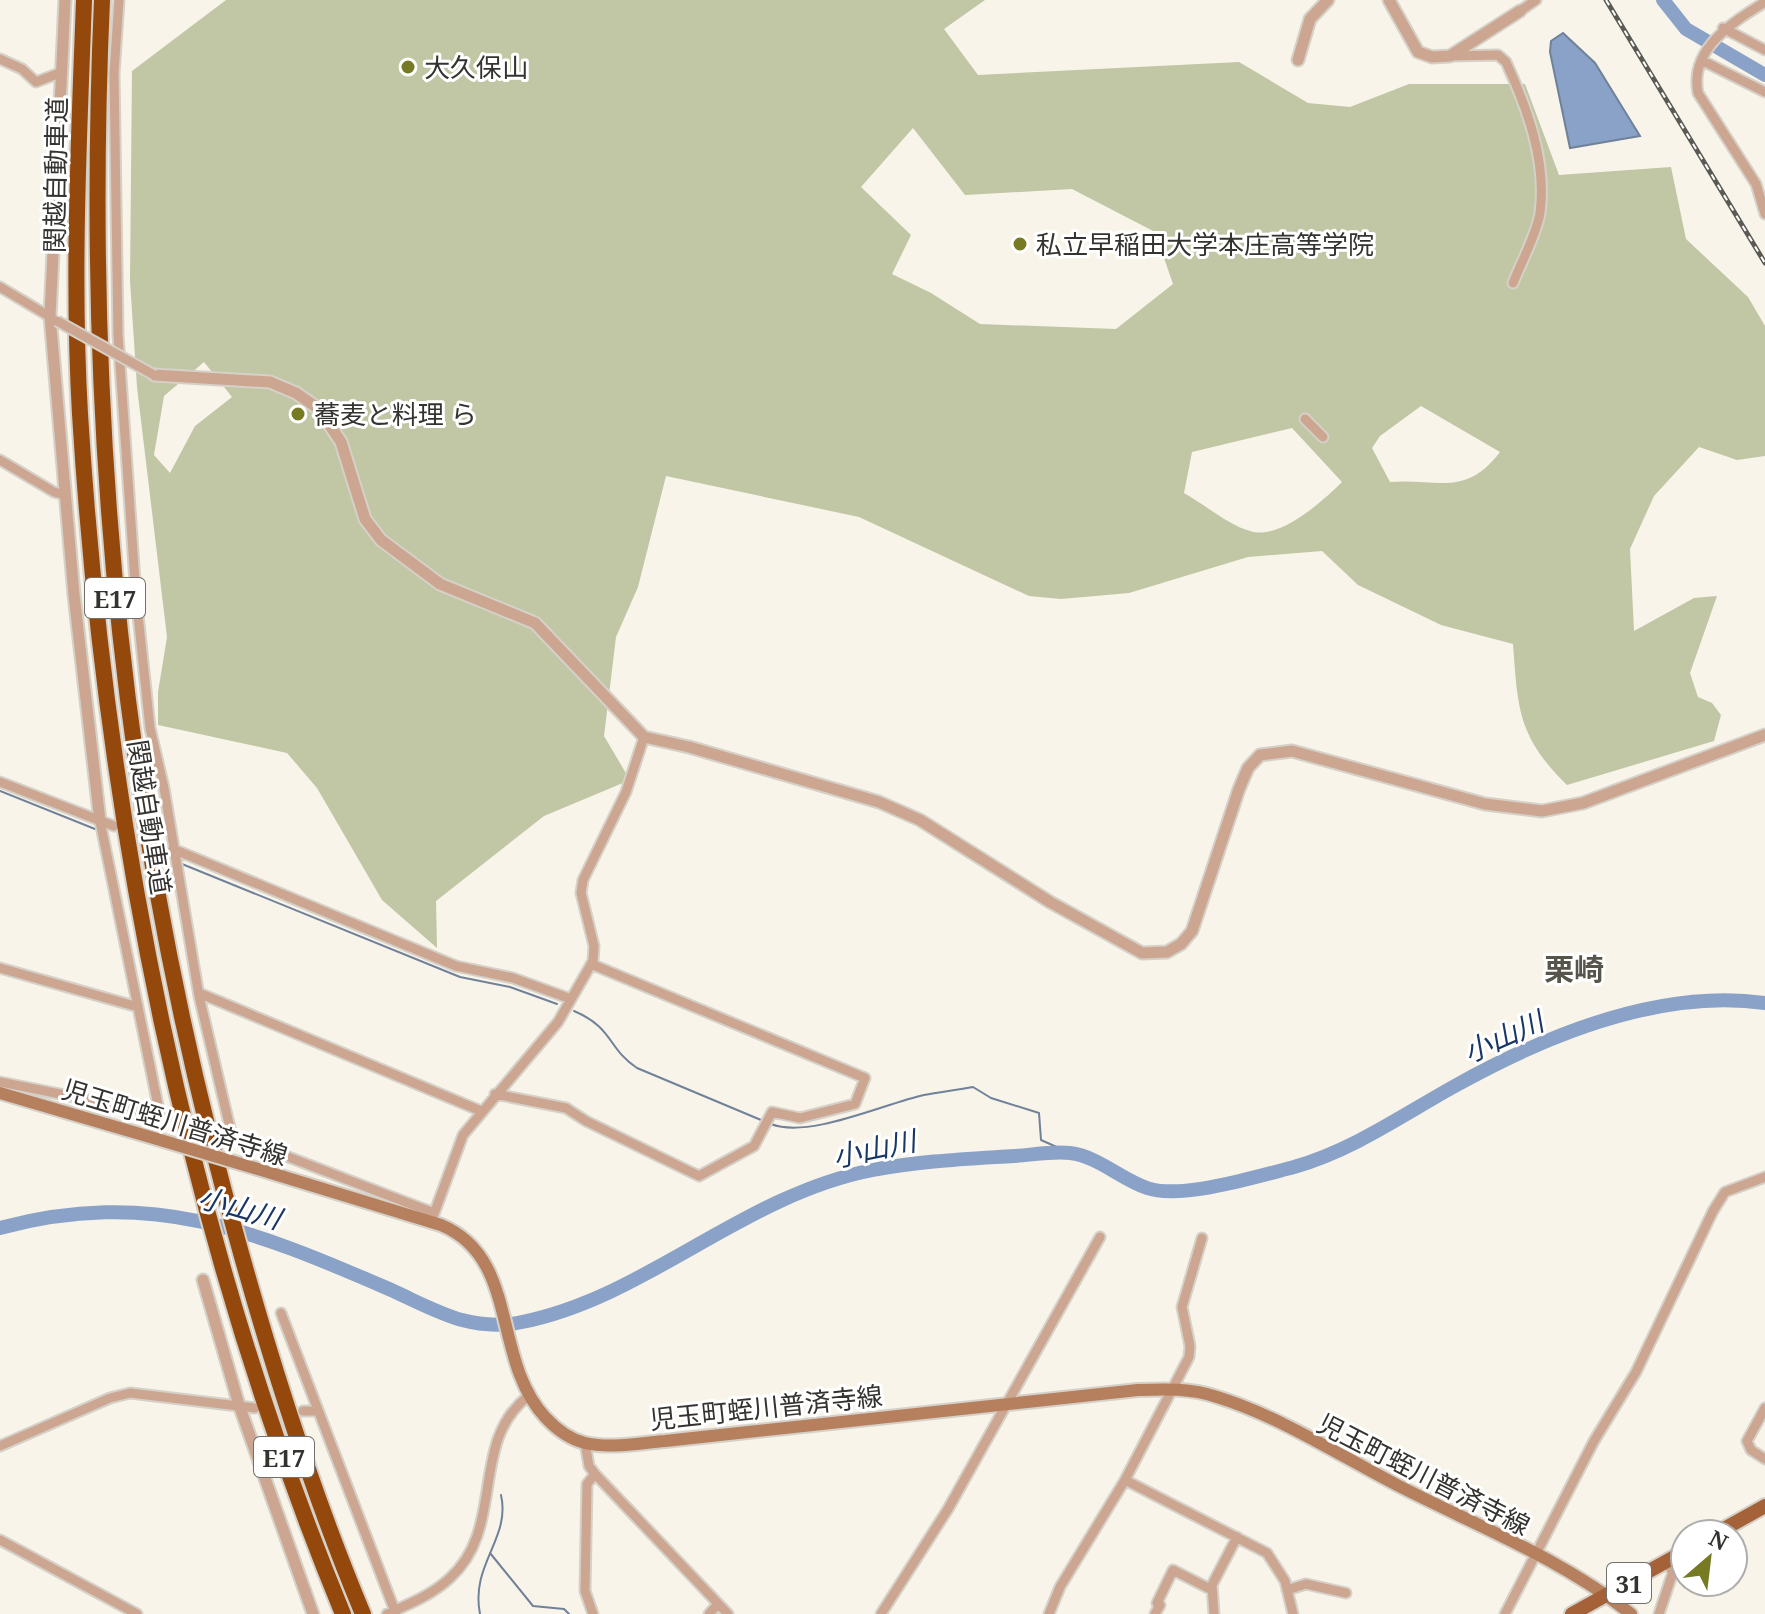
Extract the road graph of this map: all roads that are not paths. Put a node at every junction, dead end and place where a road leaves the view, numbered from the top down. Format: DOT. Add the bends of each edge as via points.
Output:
graph roads {
  1 [pos="65,0"];
  2 [pos="84,0"];
  3 [pos="102,0"];
  4 [pos="119,0"];
  5 [pos="1328,0"];
  6 [pos="1389,0"];
  7 [pos="1536,0"];
  8 [pos="1765,2"];
  9 [pos="1522,5"];
  10 [pos="1721,31"];
  11 [pos="1765,50"];
  12 [pos="1450,56"];
  13 [pos="1706,57"];
  14 [pos="0,59"];
  15 [pos="1298,60"];
  16 [pos="62,72"];
  17 [pos="1765,92"];
  18 [pos="1765,214"];
  19 [pos="1513,283"];
  20 [pos="0,287"];
  21 [pos="54,318"];
  22 [pos="154,375"];
  23 [pos="1305,419"];
  24 [pos="1323,437"];
  25 [pos="0,460"];
  26 [pos="65,495"];
  27 [pos="1765,735"];
  28 [pos="644,737"];
  29 [pos="0,782"];
  30 [pos="100,821"];
  31 [pos="114,826"];
  32 [pos="169,844"];
  33 [pos="591,964"];
  34 [pos="0,968"];
  35 [pos="199,993"];
  36 [pos="571,999"];
  37 [pos="138,1007"];
  38 [pos="0,1082"];
  39 [pos="0,1093"];
  40 [pos="495,1094"];
  41 [pos="481,1111"];
  42 [pos="1765,1177"];
  43 [pos="432,1218"];
  44 [pos="1100,1237"];
  45 [pos="1202,1238"];
  46 [pos="203,1280"];
  47 [pos="281,1313"];
  48 [pos="1170,1388"];
  49 [pos="527,1397"];
  50 [pos="1006,1404"];
  51 [pos="239,1405"];
  52 [pos="255,1408"];
  53 [pos="1765,1408"];
  54 [pos="303,1411"];
  55 [pos="317,1411"];
  56 [pos="585,1443"];
  57 [pos="0,1446"];
  58 [pos="1765,1459"];
  59 [pos="595,1474"];
  60 [pos="1125,1480"];
  61 [pos="1765,1506"];
  62 [pos="1744,1518"];
  63 [pos="1237,1537"];
  64 [pos="0,1540"];
  65 [pos="1535,1555"];
  66 [pos="1669,1560"];
  67 [pos="1666,1562"];
  68 [pos="1212,1590"];
  69 [pos="1287,1590"];
  70 [pos="1346,1593"];
  71 [pos="1606,1595"];
  72 [pos="718,1604"];
  73 [pos="392,1613"];
  74 [pos="137,1614"];
  75 [pos="313,1614"];
  76 [pos="343,1614"];
  77 [pos="363,1614"];
  78 [pos="593,1614"];
  79 [pos="709,1614"];
  80 [pos="728,1614"];
  81 [pos="881,1614"];
  82 [pos="1049,1614"];
  83 [pos="1155,1614"];
  84 [pos="1214,1614"];
  85 [pos="1293,1614"];
  86 [pos="1505,1614"];
  87 [pos="1572,1614"];
  88 [pos="1631,1614"];
  89 [pos="1659,1614"];
  1 -- 16 [label="street"];
  2 -- 76 [label="highway, 関越自動車道 / E17" via="77,263 80,413 90,541 129,846 161,1023 201,1183 276,1434"];
  3 -- 77 [label="highway, 関越自動車道 / E17" via="99,295 107,520 130,732 163,932 222,1186 324,1516"];
  4 -- 32 [label="street" via="114,144 122,427 150,728"];
  5 -- 15 [label="street" via="1310,19"];
  6 -- 12 [label="street" via="1418,52"];
  7 -- 9 [label="street"];
  8 -- 10 [label="street"];
  9 -- 12 [label="street"];
  10 -- 11 [label="street"];
  10 -- 13 [label="street"];
  12 -- 19 [label="street" via="1498,55 1506,62 1533,133 1540,215"];
  13 -- 17 [label="street"];
  13 -- 18 [label="street" via="1696,82 1698,93 1756,184"];
  14 -- 16 [label="street" via="36,82"];
  16 -- 21 [label="street"];
  20 -- 21 [label="street"];
  21 -- 22 [label="street, bridge"];
  21 -- 26 [label="street"];
  22 -- 28 [label="street" via="270,382 319,409 341,442 365,519 381,540 440,584 535,623"];
  23 -- 24 [label="street"];
  25 -- 26 [label="street"];
  26 -- 30 [label="street"];
  27 -- 28 [label="street" via="1583,803 1542,811 1485,804 1292,751 1260,755 1239,789 1192,931 1176,948 1147,953 1050,902 920,820 850,794"];
  28 -- 33 [label="street" via="626,792 583,880 581,893 594,946"];
  29 -- 30 [label="street"];
  30 -- 31 [label="street"];
  30 -- 37 [label="street"];
  32 -- 35 [label="street"];
  32 -- 36 [label="street" via="456,966 513,978"];
  33 -- 36 [label="street"];
  33 -- 40 [label="street" via="865,1078 855,1104 800,1118 772,1112 754,1146 699,1176 566,1108"];
  34 -- 37 [label="street"];
  35 -- 41 [label="street"];
  35 -- 43 [label="street" via="226,1132"];
  36 -- 40 [label="street" via="558,1022"];
  37 -- 38 [label="street" via="165,1116"];
  39 -- 43 [label="main road, 児玉町蛭川普済寺線, bridge"];
  40 -- 41 [label="street"];
  41 -- 43 [label="street" via="454,1153"];
  42 -- 65 [label="street" via="1725,1192 1713,1211 1636,1372"];
  43 -- 49 [label="main road, 児玉町蛭川普済寺線" via="468,1241 490,1268"];
  44 -- 50 [label="street"];
  45 -- 48 [label="street" via="1182,1307 1189,1357"];
  46 -- 51 [label="street"];
  47 -- 55 [label="street"];
  48 -- 50 [label="main road, 児玉町蛭川普済寺線"];
  48 -- 60 [label="street"];
  48 -- 65 [label="main road, 児玉町蛭川普済寺線" via="1246,1408"];
  49 -- 56 [label="main road, 児玉町蛭川普済寺線" via="555,1427"];
  49 -- 73 [label="street" via="496,1445 482,1528 464,1563 435,1590"];
  50 -- 56 [label="main road, 児玉町蛭川普済寺線" via="665,1441"];
  50 -- 81 [label="street"];
  51 -- 52 [label="street"];
  51 -- 57 [label="street" via="120,1395"];
  51 -- 75 [label="street"];
  53 -- 58 [label="street" via="1747,1441"];
  54 -- 55 [label="street"];
  55 -- 73 [label="street"];
  56 -- 59 [label="street"];
  59 -- 72 [label="street"];
  59 -- 78 [label="street" via="587,1484 585,1591"];
  60 -- 63 [label="street"];
  60 -- 82 [label="street"];
  61 -- 62 [label="main road"];
  63 -- 68 [label="street"];
  63 -- 69 [label="street" via="1276,1561"];
  64 -- 74 [label="street"];
  65 -- 71 [label="main road, 児玉町蛭川普済寺線"];
  65 -- 86 [label="street"];
  66 -- 67 [label="main road, 31"];
  67 -- 71 [label="main road, 31"];
  67 -- 89 [label="street" via="1673,1572"];
  68 -- 83 [label="street" via="1173,1570"];
  68 -- 84 [label="street"];
  69 -- 70 [label="street" via="1306,1584"];
  69 -- 85 [label="street"];
  71 -- 87 [label="main road, 31"];
  71 -- 88 [label="main road, 児玉町蛭川普済寺線"];
  72 -- 79 [label="street"];
  72 -- 80 [label="street"];
}
